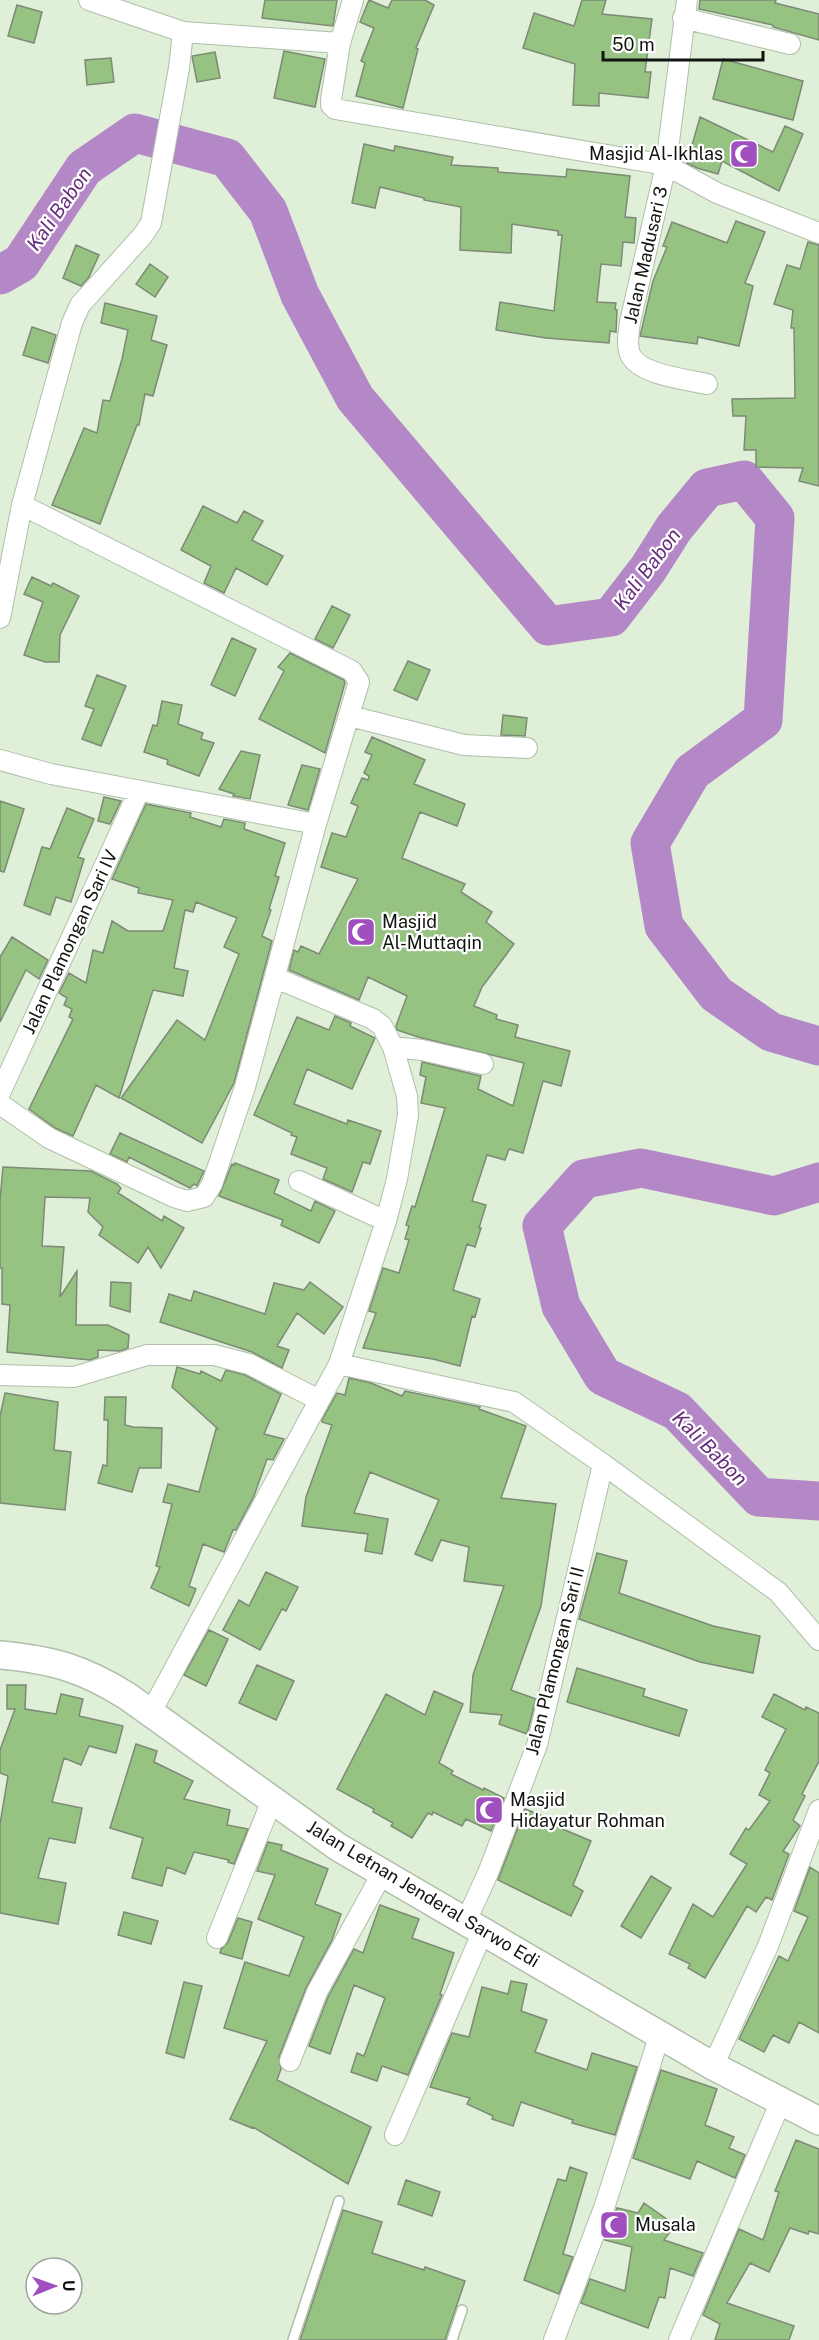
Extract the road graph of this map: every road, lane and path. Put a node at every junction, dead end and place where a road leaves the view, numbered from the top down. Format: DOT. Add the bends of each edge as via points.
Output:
graph roads {
  1 [pos="89,0"];
  2 [pos="352,0"];
  3 [pos="685,9"];
  4 [pos="183,32"];
  5 [pos="340,43"];
  6 [pos="790,44"];
  7 [pos="666,165"];
  8 [pos="819,232"];
  9 [pos="707,384"];
  10 [pos="22,506"];
  11 [pos="0,618"];
  12 [pos="350,716"];
  13 [pos="527,748"];
  14 [pos="0,760"];
  15 [pos="139,791"];
  16 [pos="316,824"];
  17 [pos="276,978"];
  18 [pos="393,1047"];
  19 [pos="483,1064"];
  20 [pos="0,1093"];
  21 [pos="0,1104"];
  22 [pos="299,1181"];
  23 [pos="387,1221"];
  24 [pos="339,1364"];
  25 [pos="0,1375"];
  26 [pos="320,1400"];
  27 [pos="603,1464"];
  28 [pos="819,1640"];
  29 [pos="0,1655"];
  30 [pos="150,1714"];
  31 [pos="272,1800"];
  32 [pos="819,1810"];
  33 [pos="383,1872"];
  34 [pos="474,1926"];
  35 [pos="217,1938"];
  36 [pos="660,2034"];
  37 [pos="290,2061"];
  38 [pos="712,2066"];
  39 [pos="781,2101"];
  40 [pos="819,2121"];
  41 [pos="395,2134"];
  42 [pos="339,2201"];
  43 [pos="462,2310"];
  44 [pos="293,2340"];
  45 [pos="452,2340"];
  46 [pos="554,2340"];
  47 [pos="679,2340"];
  1 -- 4 [label="street"];
  2 -- 5 [label="street"];
  3 -- 6 [label="street"];
  3 -- 7 [label="street, Jalan Madusari 3"];
  4 -- 5 [label="street"];
  4 -- 10 [label="street" via="151,223 80,305"];
  5 -- 7 [label="street" via="331,105 342,111"];
  7 -- 8 [label="street" via="741,203"];
  7 -- 9 [label="street, Jalan Madusari 3" via="630,322 630,354 644,369"];
  10 -- 11 [label="street"];
  10 -- 12 [label="street" via="352,671 359,682"];
  12 -- 13 [label="street" via="464,745"];
  12 -- 16 [label="street"];
  14 -- 15 [label="street"];
  15 -- 16 [label="street"];
  15 -- 20 [label="street, Jalan Plamongan Sari IV"];
  16 -- 17 [label="street"];
  17 -- 18 [label="street" via="373,1019 382,1026"];
  17 -- 21 [label="street" via="245,1087 204,1197 187,1201 174,1197 49,1138"];
  18 -- 19 [label="street"];
  18 -- 23 [label="street" via="406,1088 408,1115"];
  22 -- 23 [label="street"];
  23 -- 24 [label="street"];
  24 -- 26 [label="street"];
  24 -- 27 [label="street" via="514,1402"];
  25 -- 26 [label="street" via="74,1377 147,1355 214,1356 249,1365"];
  26 -- 30 [label="street"];
  27 -- 28 [label="street" via="778,1592"];
  27 -- 34 [label="street, Jalan Plamongan Sari II" via="537,1745 488,1874"];
  29 -- 30 [label="main road, Jalan Letnan Jenderal Sarwo Edi" via="70,1666 99,1678"];
  30 -- 31 [label="main road, Jalan Letnan Jenderal Sarwo Edi"];
  31 -- 33 [label="main road, Jalan Letnan Jenderal Sarwo Edi"];
  31 -- 35 [label="street"];
  32 -- 38 [label="street" via="768,1946"];
  33 -- 34 [label="main road, Jalan Letnan Jenderal Sarwo Edi"];
  33 -- 37 [label="street" via="317,1992"];
  34 -- 36 [label="main road, Jalan Letnan Jenderal Sarwo Edi"];
  34 -- 41 [label="street, Jalan Plamongan Sari II"];
  36 -- 38 [label="main road, Jalan Letnan Jenderal Sarwo Edi"];
  36 -- 46 [label="street" via="604,2208"];
  38 -- 39 [label="main road, Jalan Letnan Jenderal Sarwo Edi"];
  39 -- 40 [label="main road, Jalan Letnan Jenderal Sarwo Edi"];
  39 -- 47 [label="street"];
  42 -- 44 [label="lane"];
  43 -- 45 [label="lane"];
}
